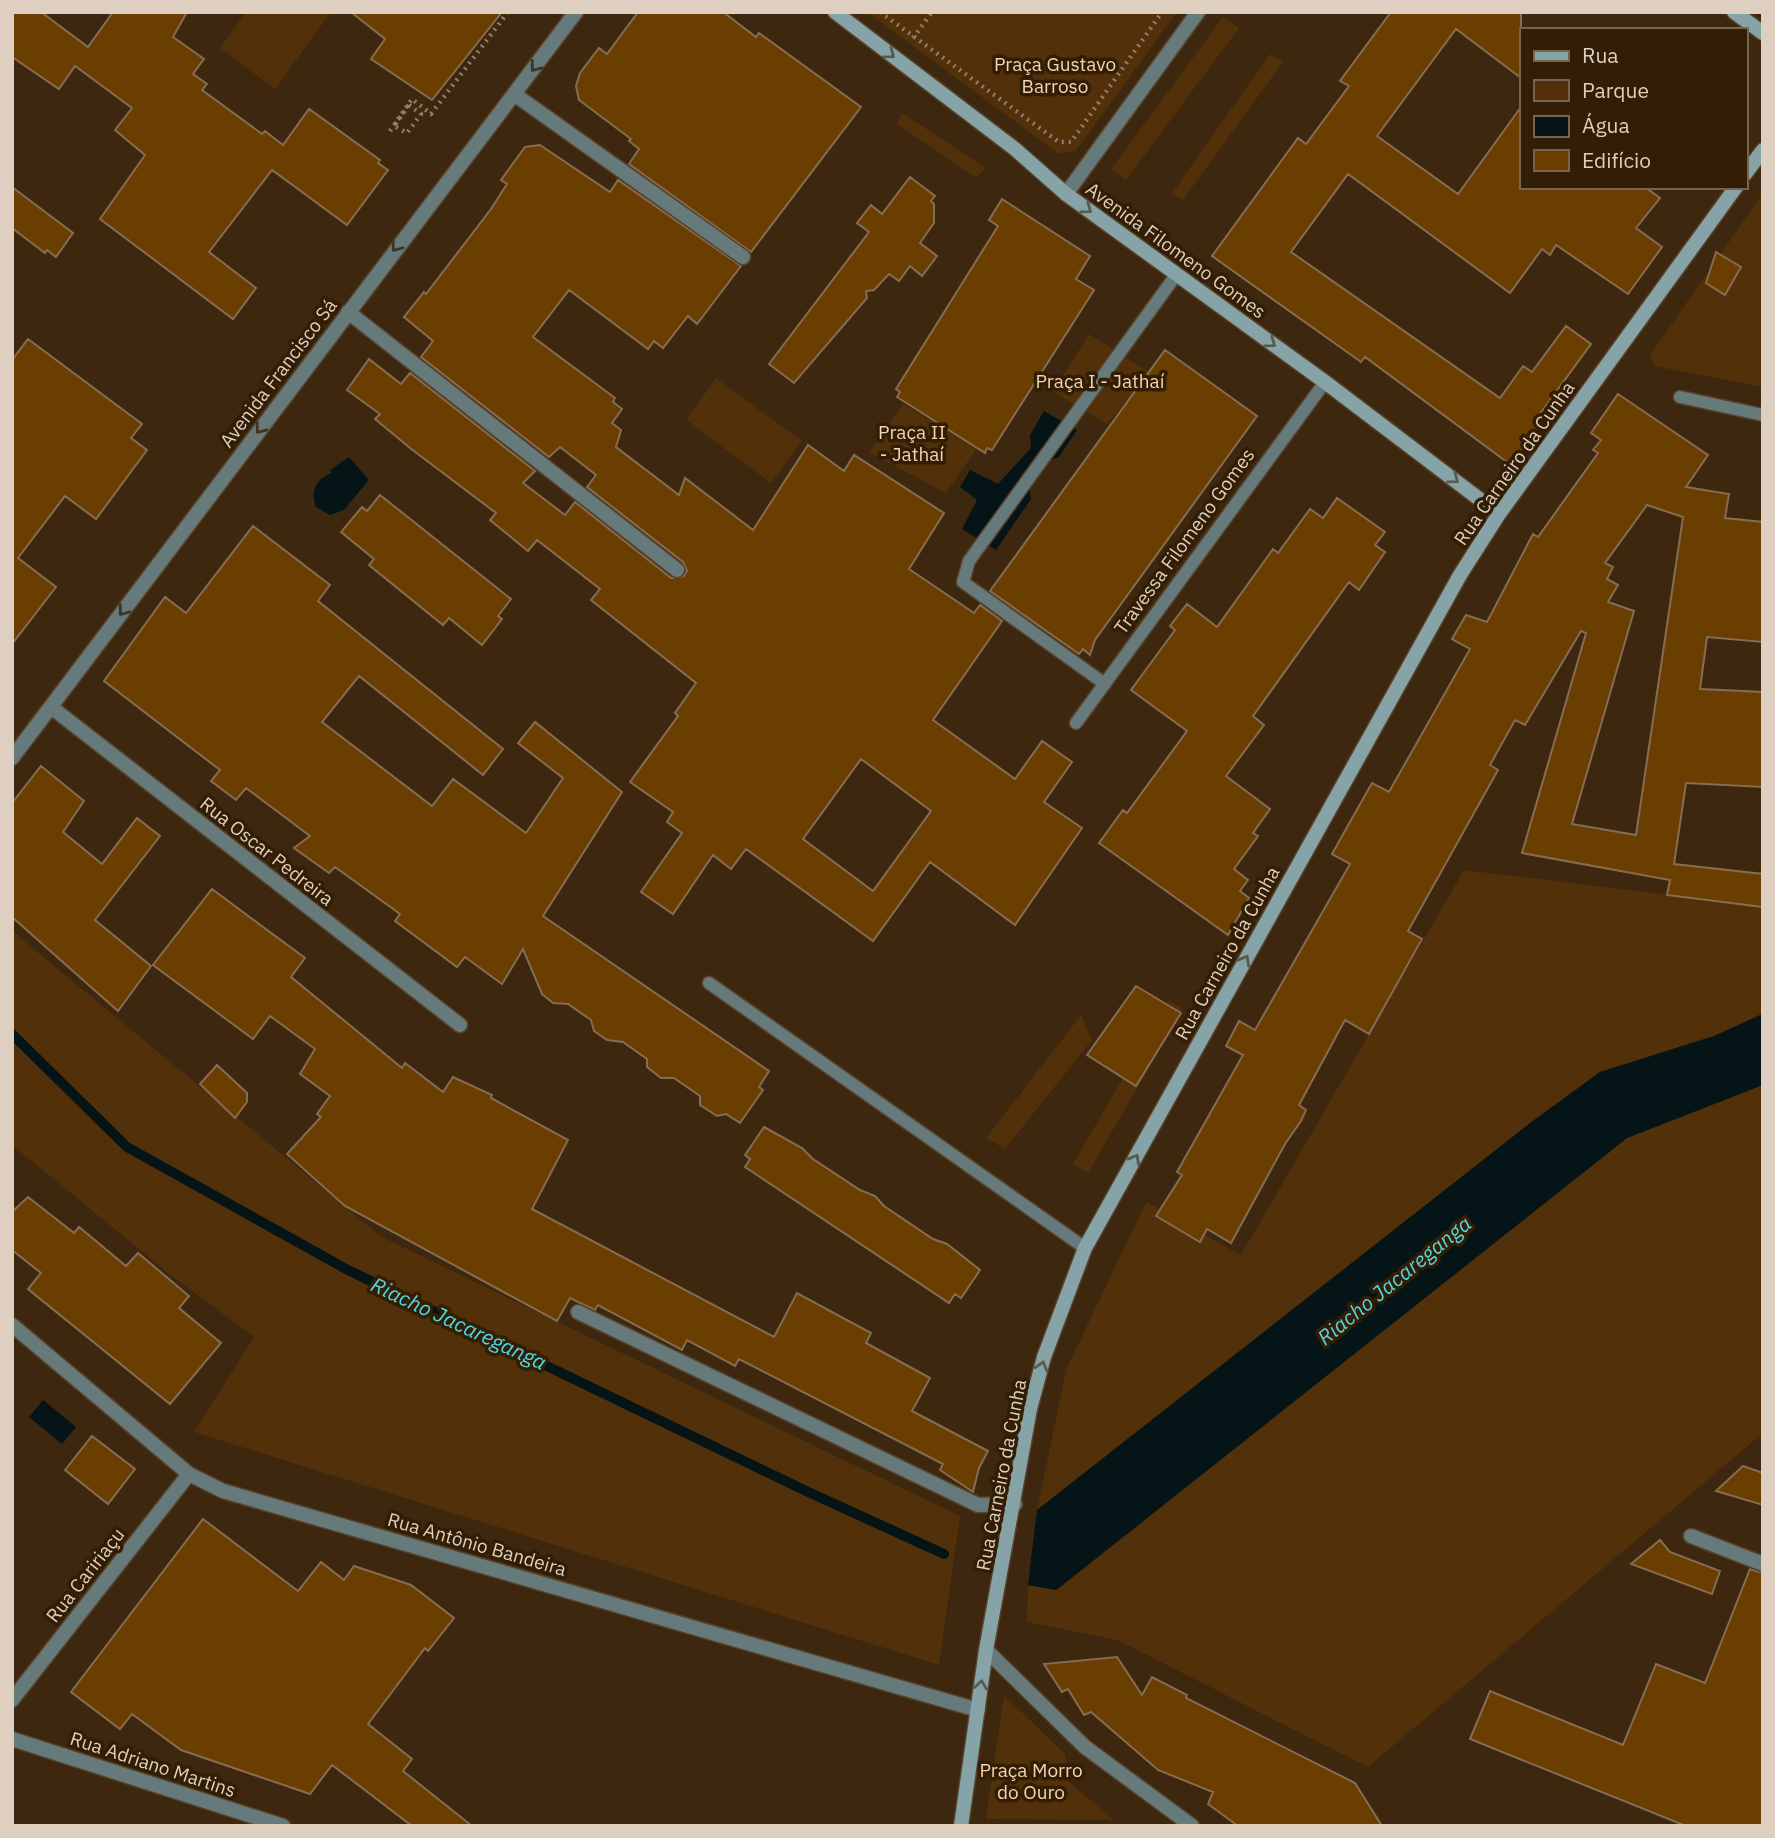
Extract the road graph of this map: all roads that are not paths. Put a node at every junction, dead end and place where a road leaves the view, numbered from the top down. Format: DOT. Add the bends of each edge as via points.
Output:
graph roads {
  1 [pos="576,12"];
  2 [pos="835,12"];
  3 [pos="1199,12"];
  4 [pos="1734,12"];
  5 [pos="1763,33"];
  6 [pos="514,94"];
  7 [pos="1763,150"];
  8 [pos="1747,171"];
  9 [pos="1735,189"];
  10 [pos="1066,194"];
  11 [pos="743,257"];
  12 [pos="1176,275"];
  13 [pos="348,313"];
  14 [pos="1325,382"];
  15 [pos="1680,397"];
  16 [pos="1763,415"];
  17 [pos="1499,514"];
  18 [pos="677,570"];
  19 [pos="1105,684"];
  20 [pos="51,707"];
  21 [pos="1076,723"];
  22 [pos="12,758"];
  23 [pos="709,983"];
  24 [pos="460,1025"];
  25 [pos="1085,1248"];
  26 [pos="578,1312"];
  27 [pos="12,1325"];
  28 [pos="189,1474"];
  29 [pos="1015,1504"];
  30 [pos="1691,1536"];
  31 [pos="1763,1564"];
  32 [pos="986,1650"];
  33 [pos="12,1700"];
  34 [pos="978,1710"];
  35 [pos="12,1738"];
  36 [pos="283,1826"];
  37 [pos="961,1826"];
  38 [pos="1192,1826"];
  1 -- 6 [label="street, Avenida Francisco Sá, one-way"];
  2 -- 10 [label="street, Avenida Filomeno Gomes, one-way" via="1015,149"];
  3 -- 10 [label="street"];
  4 -- 5 [label="street"];
  6 -- 11 [label="street"];
  6 -- 13 [label="street, Avenida Francisco Sá, one-way"];
  7 -- 8 [label="street"];
  9 -- 17 [label="street, Rua Carneiro da Cunha"];
  10 -- 12 [label="street, Avenida Filomeno Gomes, one-way"];
  12 -- 14 [label="street, Avenida Filomeno Gomes, one-way"];
  12 -- 19 [label="lane" via="968,561 964,573 964,582"];
  13 -- 18 [label="street"];
  13 -- 20 [label="street, Avenida Francisco Sá, one-way"];
  14 -- 17 [label="street, Avenida Filomeno Gomes, one-way"];
  14 -- 19 [label="lane, Travessa Filomeno Gomes"];
  15 -- 16 [label="lane"];
  25 -- 17 [label="street, Rua Carneiro da Cunha, one-way" via="1460,575"];
  19 -- 21 [label="lane, Travessa Filomeno Gomes"];
  20 -- 22 [label="street, Avenida Francisco Sá"];
  20 -- 24 [label="street, Rua Oscar Pedreira"];
  23 -- 25 [label="lane"];
  29 -- 25 [label="street, Rua Carneiro da Cunha, one-way" via="1030,1409 1044,1357"];
  26 -- 29 [label="street" via="978,1505"];
  27 -- 28 [label="street, Rua Antônio Bandeira"];
  28 -- 33 [label="street, Rua Caririaçu"];
  28 -- 34 [label="street, Rua Antônio Bandeira" via="223,1491"];
  29 -- 32 [label="street, Rua Carneiro da Cunha"];
  30 -- 31 [label="street"];
  34 -- 32 [label="street, Rua Carneiro da Cunha, one-way"];
  32 -- 38 [label="street" via="1085,1747"];
  34 -- 37 [label="street, Rua Carneiro da Cunha"];
  35 -- 36 [label="street, Rua Adriano Martins"];
}
